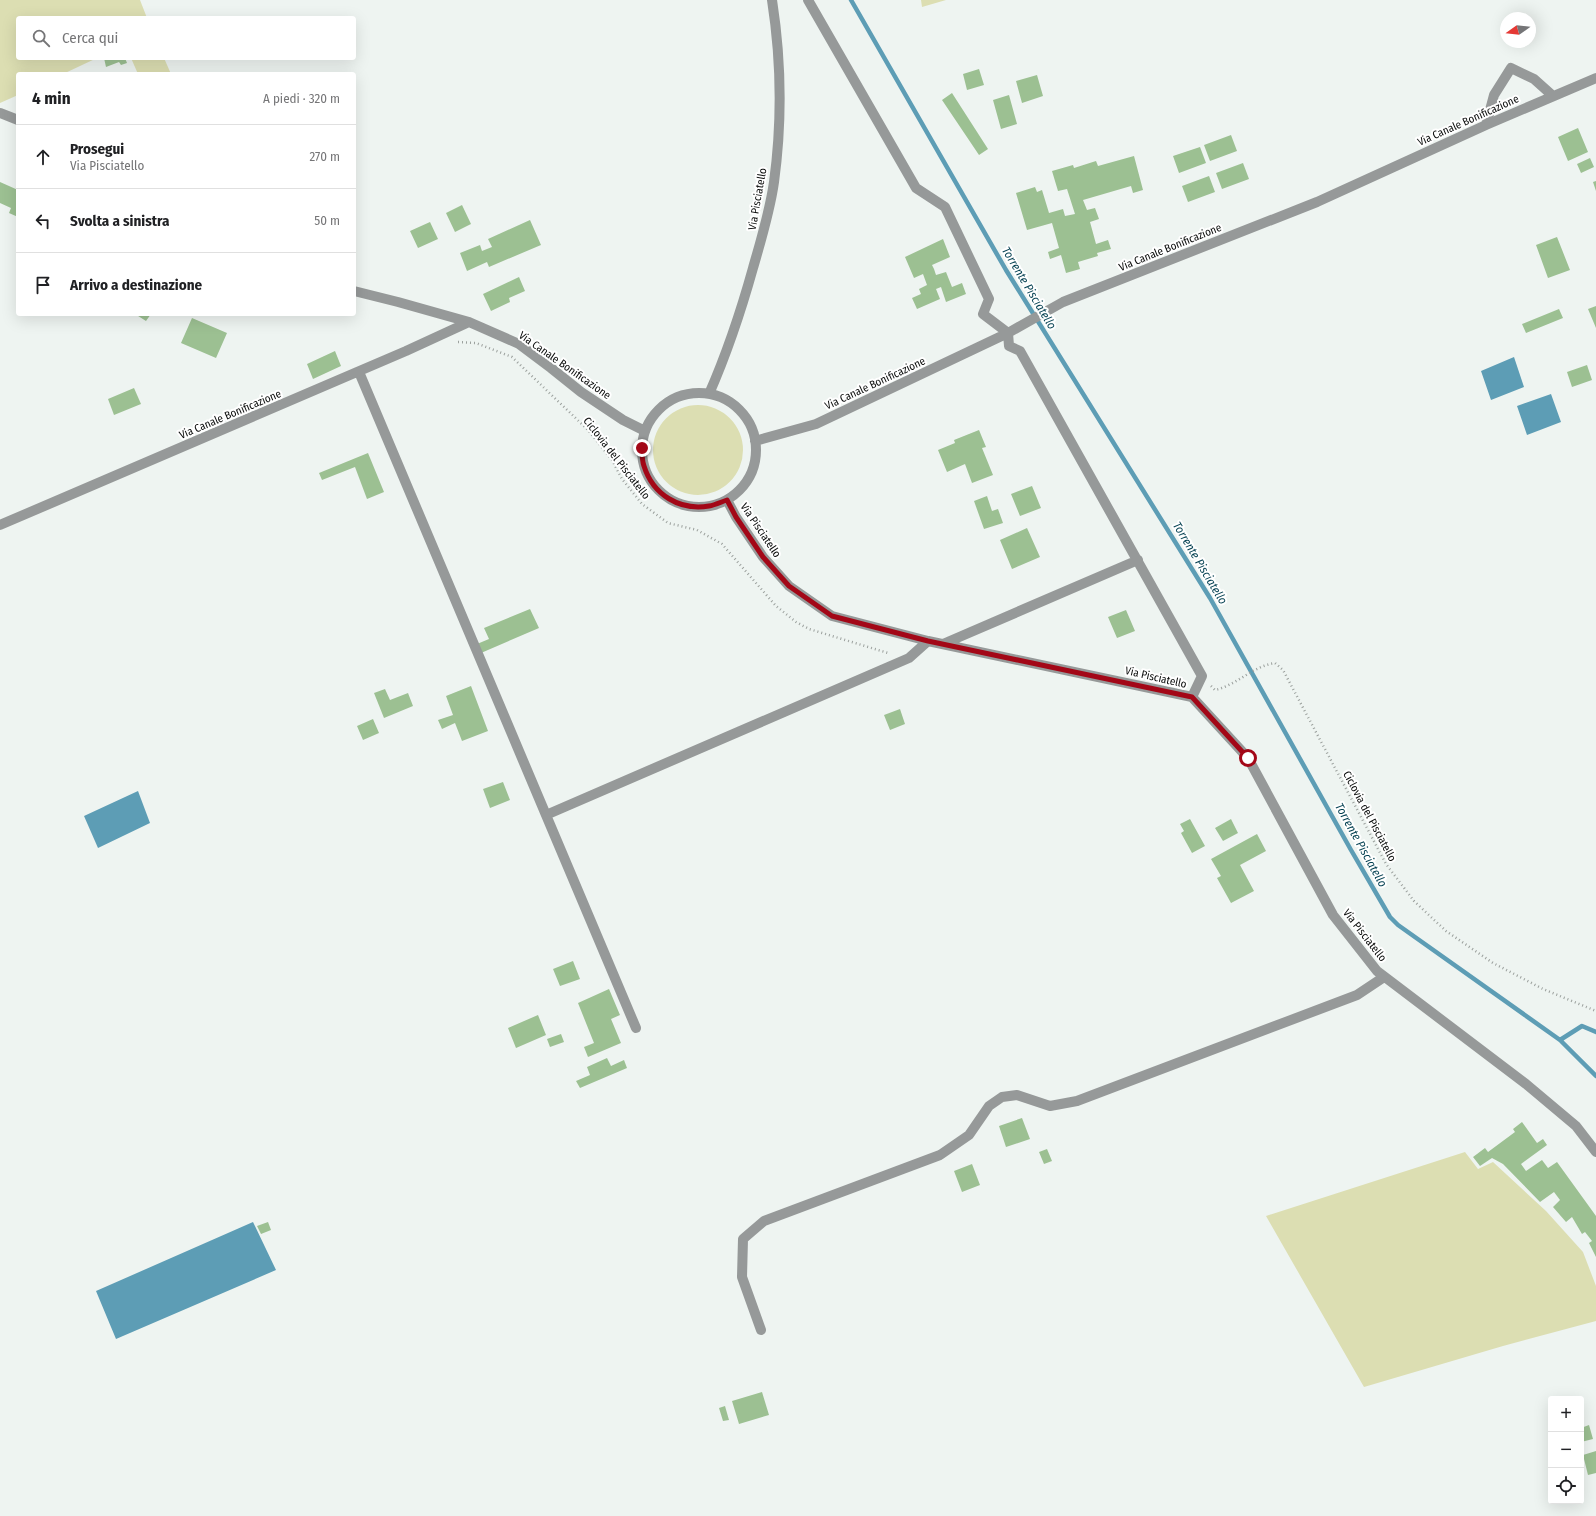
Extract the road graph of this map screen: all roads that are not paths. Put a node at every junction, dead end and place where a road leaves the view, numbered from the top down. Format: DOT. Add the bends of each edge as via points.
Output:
graph roads {
  1 [pos="772,0"];
  2 [pos="808,0"];
  3 [pos="1596,78"];
  4 [pos="1553,96"];
  5 [pos="0,113"];
  6 [pos="16,119"];
  7 [pos="1486,125"];
  8 [pos="356,292"];
  9 [pos="469,322"];
  10 [pos="1008,333"];
  11 [pos="359,372"];
  12 [pos="709,394"];
  13 [pos="645,431"];
  14 [pos="755,441"];
  15 [pos="727,500"];
  16 [pos="0,525"];
  17 [pos="1138,560"];
  18 [pos="928,641"];
  19 [pos="943,644"];
  20 [pos="1192,697"];
  21 [pos="546,815"];
  22 [pos="1384,977"];
  23 [pos="636,1028"];
  24 [pos="1596,1152"];
  25 [pos="761,1330"];
  1 -- 12 [label="street, Via Pisciatello" via="778,46 779,118 774,182 766,225 741,311"];
  2 -- 10 [label="street" via="916,188 945,207 989,299 983,314"];
  3 -- 4 [label="street, Via Canale Bonificazione"];
  4 -- 7 [label="street, Via Canale Bonificazione"];
  4 -- 7 [label="street" via="1534,78 1511,68 1494,95"];
  5 -- 6 [label="street"];
  7 -- 10 [label="street, Via Canale Bonificazione" via="1317,202 1063,302"];
  8 -- 9 [label="street, Via Canale Bonificazione"];
  9 -- 11 [label="street, Via Canale Bonificazione"];
  9 -- 13 [label="street, Via Canale Bonificazione" via="519,344 581,392 623,420"];
  10 -- 14 [label="street, Via Canale Bonificazione" via="816,424"];
  10 -- 17 [label="street" via="1009,346 1020,351"];
  11 -- 16 [label="street, Via Canale Bonificazione"];
  11 -- 21 [label="street"];
  12 -- 13 [label="street" via="693,393 677,397 663,405 652,417"];
  12 -- 14 [label="street" via="725,400 739,410 749,424"];
  13 -- 15 [label="street" via="643,465 650,481 662,494 677,503 694,507 711,506"];
  14 -- 15 [label="street" via="753,468 743,486"];
  15 -- 18 [label="street, Via Pisciatello" via="763,557 789,586 832,616"];
  17 -- 19 [label="street"];
  17 -- 20 [label="street" via="1202,676"];
  18 -- 19 [label="street, Via Pisciatello"];
  18 -- 21 [label="street" via="909,658"];
  19 -- 20 [label="street, Via Pisciatello"];
  20 -- 22 [label="street, Via Pisciatello" via="1248,758 1333,915"];
  21 -- 23 [label="street"];
  22 -- 24 [label="street, Via Pisciatello" via="1526,1084 1576,1126"];
  22 -- 25 [label="street" via="1357,996 1077,1101 1050,1106 1017,1095 1002,1097 989,1106 969,1135 940,1155 764,1221 743,1239 742,1277"];
}
